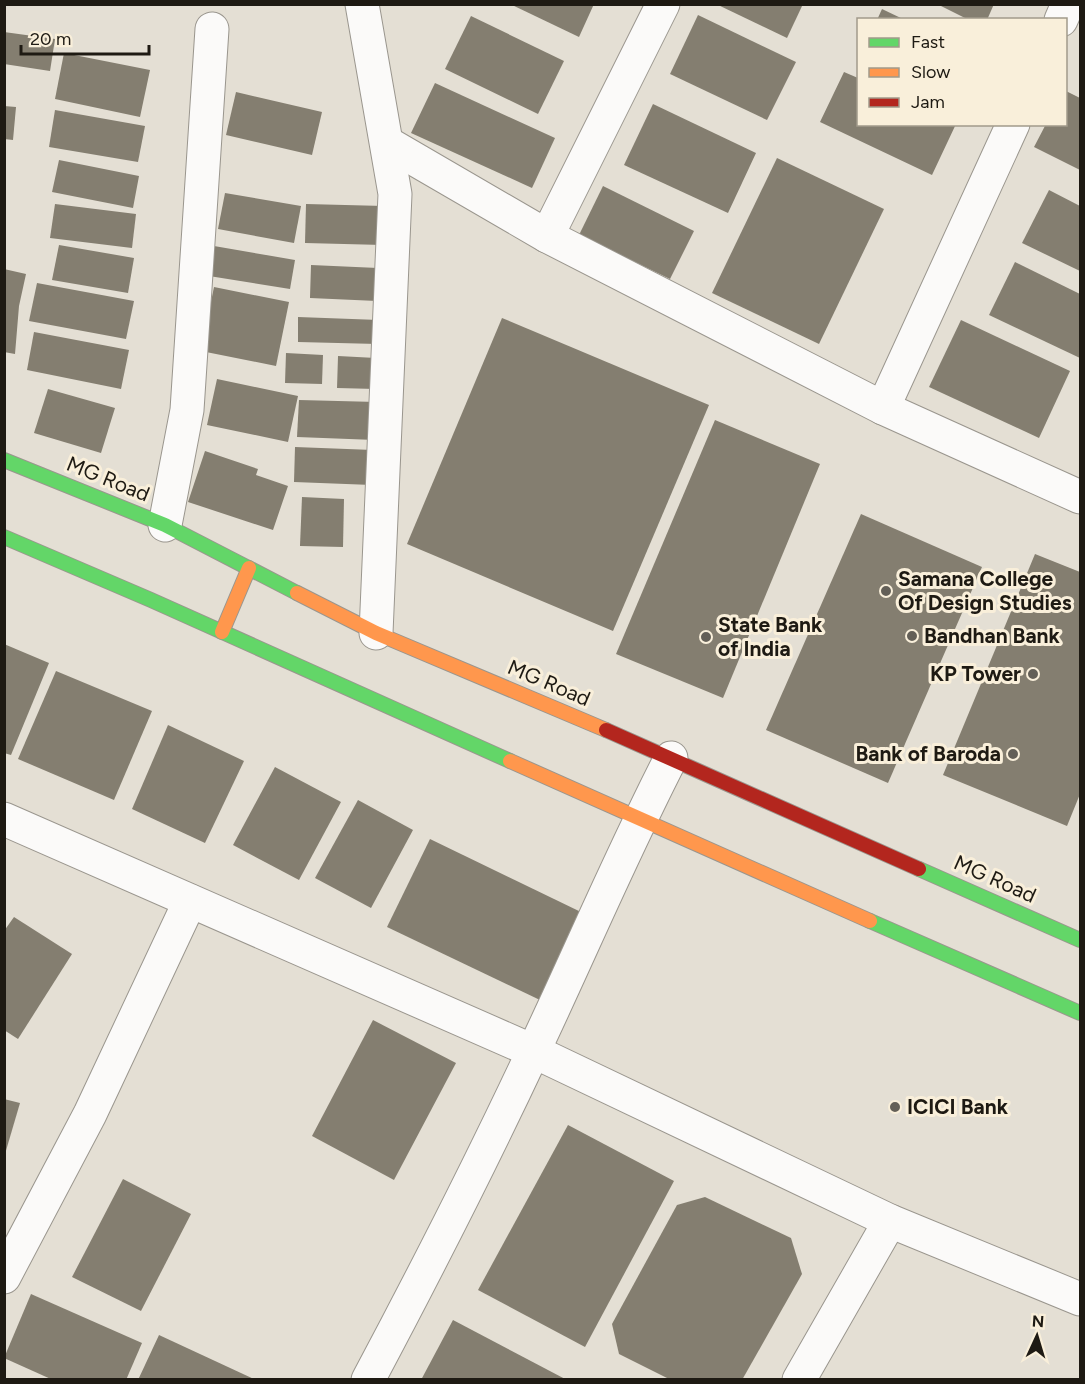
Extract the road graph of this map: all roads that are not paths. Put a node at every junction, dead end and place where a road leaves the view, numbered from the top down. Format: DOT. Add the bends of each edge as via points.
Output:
graph roads {
  1 [pos="362,4"];
  2 [pos="663,4"];
  3 [pos="1068,4"];
  4 [pos="1062,18"];
  5 [pos="212,30"];
  6 [pos="1012,126"];
  7 [pos="387,143"];
  8 [pos="547,236"];
  9 [pos="883,408"];
  10 [pos="4,460"];
  11 [pos="1080,497"];
  12 [pos="165,525"];
  13 [pos="4,537"];
  14 [pos="249,568"];
  15 [pos="222,632"];
  16 [pos="376,633"];
  17 [pos="671,758"];
  18 [pos="4,819"];
  19 [pos="639,819"];
  20 [pos="190,901"];
  21 [pos="1079,936"];
  22 [pos="1080,1013"];
  23 [pos="533,1051"];
  24 [pos="890,1221"];
  25 [pos="4,1277"];
  26 [pos="1080,1299"];
  27 [pos="368,1380"];
  28 [pos="800,1380"];
  1 -- 7 [label="street"];
  2 -- 8 [label="street"];
  3 -- 4 [label="street"];
  5 -- 12 [label="street" via="187,410"];
  6 -- 9 [label="street"];
  7 -- 8 [label="street"];
  7 -- 16 [label="street" via="395,194"];
  8 -- 9 [label="street"];
  9 -- 11 [label="street"];
  10 -- 12 [label="main road, MG Road"];
  12 -- 14 [label="main road, MG Road"];
  13 -- 15 [label="main road"];
  14 -- 15 [label="main road"];
  14 -- 16 [label="main road, MG Road"];
  15 -- 19 [label="main road"];
  16 -- 17 [label="main road, MG Road"];
  17 -- 19 [label="street"];
  17 -- 21 [label="main road, MG Road"];
  18 -- 20 [label="street"];
  19 -- 22 [label="main road"];
  19 -- 23 [label="street"];
  20 -- 23 [label="street"];
  20 -- 25 [label="street" via="90,1114"];
  23 -- 24 [label="street"];
  23 -- 27 [label="street" via="422,1281"];
  24 -- 26 [label="street"];
  24 -- 28 [label="street"];
}
